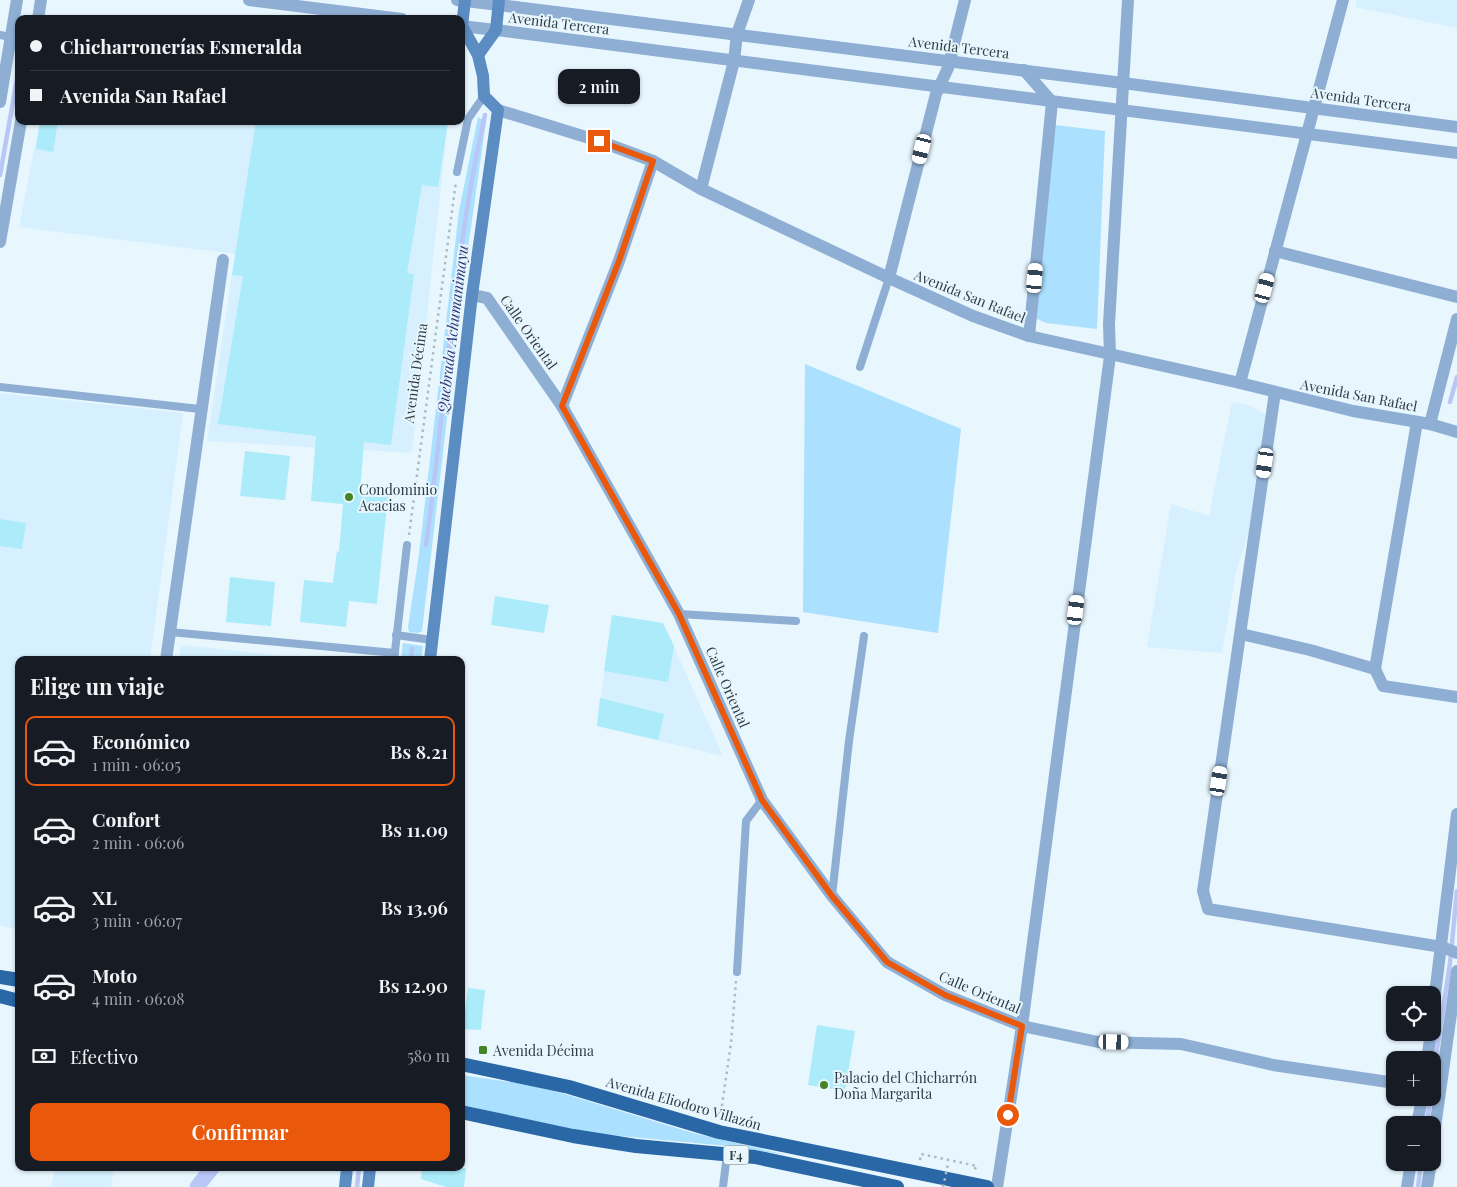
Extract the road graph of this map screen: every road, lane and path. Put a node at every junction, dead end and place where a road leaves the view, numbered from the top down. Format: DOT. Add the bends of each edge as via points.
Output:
graph roads {
  1 [pos="17,0"];
  2 [pos="40,0"];
  3 [pos="249,0"];
  4 [pos="462,0"];
  5 [pos="749,0"];
  6 [pos="964,0"];
  7 [pos="1128,0"];
  8 [pos="1343,0"];
  9 [pos="499,3"];
  10 [pos="38,15"];
  11 [pos="370,15"];
  12 [pos="462,15"];
  13 [pos="465,26"];
  14 [pos="496,30"];
  15 [pos="465,31"];
  16 [pos="737,34"];
  17 [pos="10,37"];
  18 [pos="478,55"];
  19 [pos="734,60"];
  20 [pos="950,61"];
  21 [pos="1024,70"];
  22 [pos="1124,83"];
  23 [pos="940,87"];
  24 [pos="484,96"];
  25 [pos="0,102"];
  26 [pos="1052,102"];
  27 [pos="1314,108"];
  28 [pos="498,110"];
  29 [pos="1122,110"];
  30 [pos="19,125"];
  31 [pos="1457,127"];
  32 [pos="1307,134"];
  33 [pos="1457,153"];
  34 [pos="653,161"];
  35 [pos="457,172"];
  36 [pos="701,188"];
  37 [pos="0,242"];
  38 [pos="1275,251"];
  39 [pos="223,260"];
  40 [pos="889,278"];
  41 [pos="472,295"];
  42 [pos="1457,297"];
  43 [pos="1457,319"];
  44 [pos="1029,336"];
  45 [pos="1110,356"];
  46 [pos="860,367"];
  47 [pos="1240,383"];
  48 [pos="0,387"];
  49 [pos="1275,392"];
  50 [pos="562,406"];
  51 [pos="200,409"];
  52 [pos="1424,423"];
  53 [pos="1456,429"];
  54 [pos="408,546"];
  55 [pos="679,614"];
  56 [pos="796,621"];
  57 [pos="170,632"];
  58 [pos="1241,634"];
  59 [pos="396,635"];
  60 [pos="864,636"];
  61 [pos="432,640"];
  62 [pos="167,656"];
  63 [pos="395,656"];
  64 [pos="430,656"];
  65 [pos="1375,669"];
  66 [pos="1457,697"];
  67 [pos="762,800"];
  68 [pos="1457,814"];
  69 [pos="832,896"];
  70 [pos="1442,947"];
  71 [pos="1457,953"];
  72 [pos="1457,971"];
  73 [pos="737,972"];
  74 [pos="0,977"];
  75 [pos="15,979"];
  76 [pos="1437,986"];
  77 [pos="0,996"];
  78 [pos="15,1000"];
  79 [pos="1022,1026"];
  80 [pos="465,1065"];
  81 [pos="1386,1082"];
  82 [pos="465,1113"];
  83 [pos="1437,1116"];
  84 [pos="719,1132"];
  85 [pos="727,1154"];
  86 [pos="921,1154"];
  87 [pos="347,1171"];
  88 [pos="370,1171"];
  89 [pos="1410,1171"];
  90 [pos="1430,1171"];
  91 [pos="345,1187"];
  92 [pos="368,1187"];
  93 [pos="723,1187"];
  94 [pos="897,1187"];
  95 [pos="942,1187"];
  96 [pos="987,1187"];
  97 [pos="997,1187"];
  98 [pos="1407,1187"];
  99 [pos="1427,1187"];
  1 -- 17 [label="street"];
  2 -- 10 [label="street"];
  3 -- 11 [label="street"];
  4 -- 9 [label="street, Avenida Tercera"];
  4 -- 12 [label="main road"];
  5 -- 16 [label="street"];
  6 -- 20 [label="street"];
  7 -- 22 [label="street"];
  8 -- 27 [label="street"];
  9 -- 14 [label="main road"];
  9 -- 16 [label="street, Avenida Tercera"];
  13 -- 14 [label="street, Avenida Tercera"];
  14 -- 18 [label="main road"];
  14 -- 19 [label="street, Avenida Tercera"];
  15 -- 18 [label="main road"];
  16 -- 19 [label="street"];
  16 -- 20 [label="street, Avenida Tercera"];
  17 -- 25 [label="street"];
  18 -- 24 [label="main road" via="484,76"];
  19 -- 23 [label="street, Avenida Tercera"];
  19 -- 36 [label="street"];
  20 -- 21 [label="street, Avenida Tercera"];
  20 -- 23 [label="street"];
  21 -- 22 [label="street, Avenida Tercera"];
  21 -- 26 [label="street"];
  22 -- 27 [label="street, Avenida Tercera"];
  22 -- 29 [label="street"];
  23 -- 26 [label="street, Avenida Tercera"];
  23 -- 40 [label="street"];
  24 -- 28 [label="main road"];
  24 -- 35 [label="lane" via="468,119"];
  26 -- 29 [label="street, Avenida Tercera"];
  26 -- 44 [label="street"];
  27 -- 31 [label="street, Avenida Tercera"];
  27 -- 32 [label="street"];
  28 -- 34 [label="street, Avenida San Rafael"];
  28 -- 41 [label="main road"];
  29 -- 32 [label="street, Avenida Tercera"];
  29 -- 45 [label="street" via="1109,324"];
  30 -- 37 [label="street"];
  32 -- 33 [label="street, Avenida Tercera"];
  32 -- 38 [label="street"];
  34 -- 36 [label="street, Avenida San Rafael"];
  34 -- 50 [label="street" via="619,261"];
  35 -- 54 [label="path, Avenida Décima"];
  36 -- 40 [label="street, Avenida San Rafael"];
  38 -- 42 [label="street"];
  38 -- 47 [label="street"];
  39 -- 51 [label="street"];
  40 -- 44 [label="street, Avenida San Rafael" via="973,316"];
  40 -- 46 [label="lane"];
  41 -- 50 [label="street, Calle Oriental" via="487,298"];
  41 -- 61 [label="main road"];
  43 -- 52 [label="street"];
  44 -- 45 [label="street, Avenida San Rafael"];
  45 -- 47 [label="street, Avenida San Rafael"];
  45 -- 79 [label="street"];
  47 -- 49 [label="street, Avenida San Rafael"];
  48 -- 51 [label="lane"];
  49 -- 52 [label="street, Avenida San Rafael" via="1353,411"];
  49 -- 58 [label="street"];
  50 -- 55 [label="street, Calle Oriental"];
  51 -- 57 [label="street"];
  52 -- 53 [label="street, Avenida San Rafael"];
  52 -- 65 [label="street"];
  54 -- 59 [label="lane"];
  55 -- 56 [label="lane"];
  55 -- 67 [label="street, Calle Oriental"];
  57 -- 62 [label="street"];
  57 -- 63 [label="lane"];
  58 -- 65 [label="street"];
  58 -- 70 [label="street" via="1203,891 1208,909"];
  59 -- 61 [label="lane"];
  59 -- 63 [label="lane"];
  60 -- 69 [label="lane"];
  61 -- 64 [label="main road"];
  65 -- 66 [label="street" via="1383,686"];
  67 -- 69 [label="street, Calle Oriental"];
  67 -- 73 [label="lane" via="746,821"];
  68 -- 70 [label="street"];
  69 -- 79 [label="street, Calle Oriental" via="887,962 945,995"];
  70 -- 71 [label="street"];
  70 -- 76 [label="street"];
  72 -- 83 [label="street"];
  73 -- 84 [label="path"];
  74 -- 75 [label="highway"];
  77 -- 78 [label="highway"];
  79 -- 81 [label="street, Calle Oriental" via="1098,1042 1181,1044 1273,1065"];
  79 -- 97 [label="street"];
  80 -- 84 [label="highway, Avenida Eliodoro Villazón / F4" via="569,1087"];
  82 -- 85 [label="highway, F4" via="572,1136 636,1146"];
  84 -- 96 [label="highway, Avenida Eliodoro Villazón / F4"];
  85 -- 93 [label="lane"];
  85 -- 94 [label="highway, F4"];
  86 -- 95 [label="path, bridge" via="976,1166 976,1170 948,1164"];
  87 -- 91 [label="main road"];
  88 -- 92 [label="main road"];
  89 -- 98 [label="street"];
  90 -- 99 [label="street"];
}
